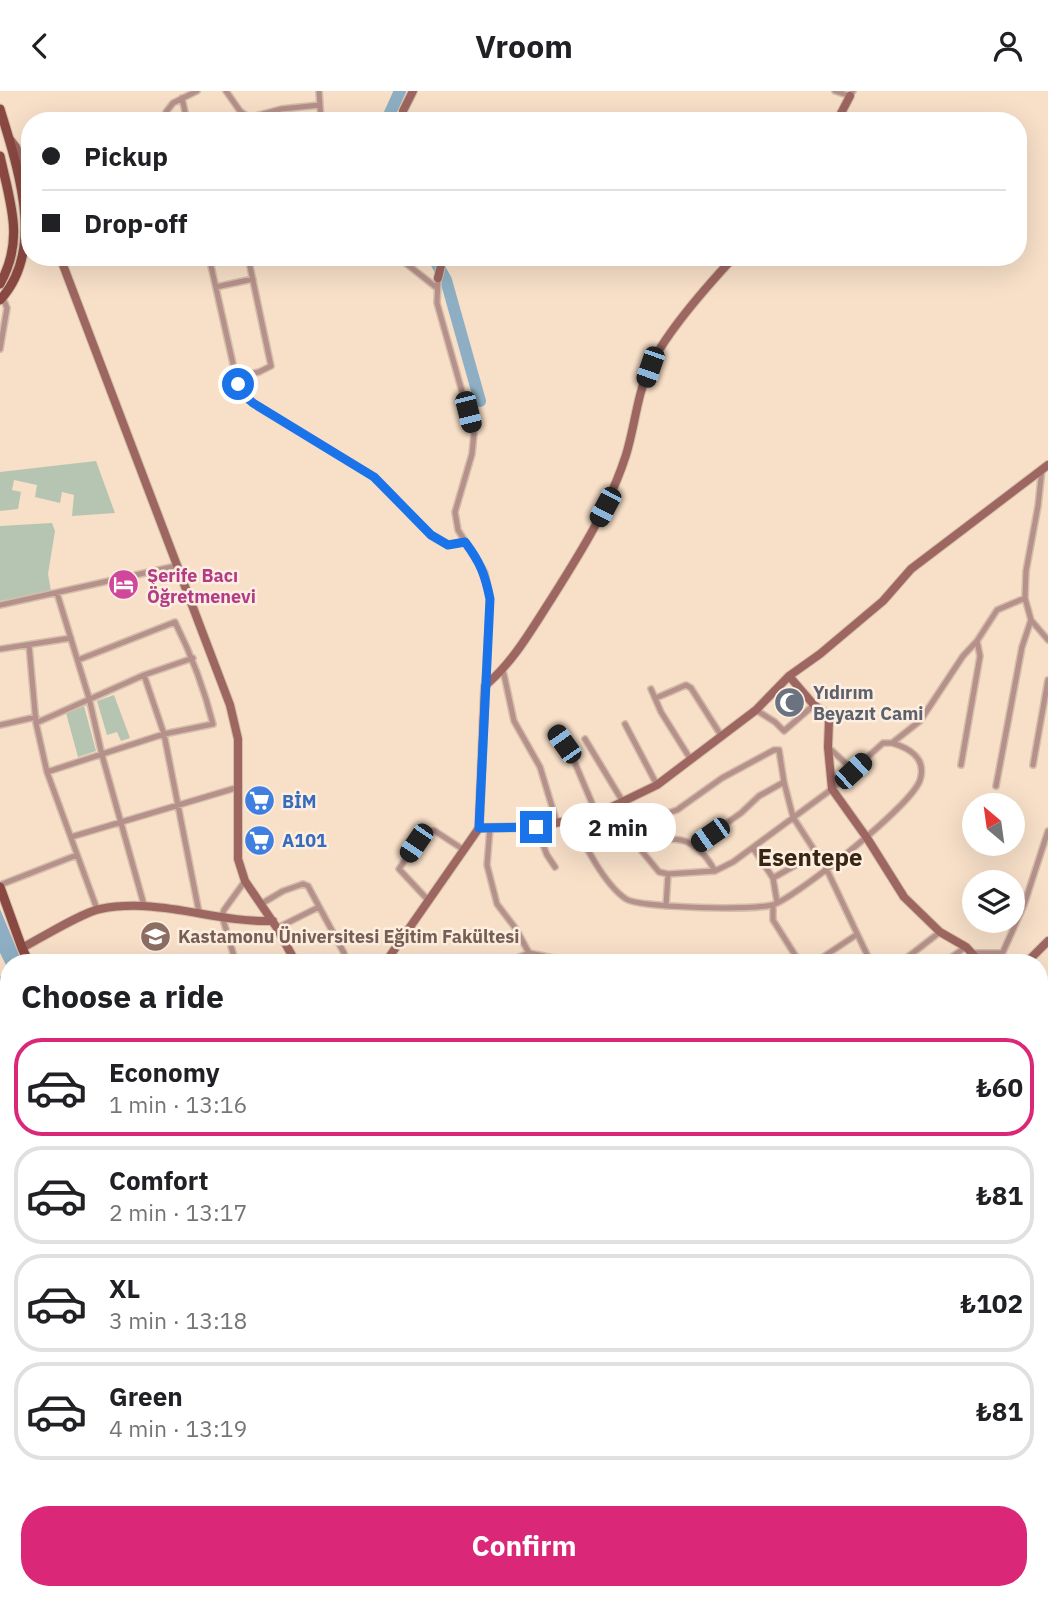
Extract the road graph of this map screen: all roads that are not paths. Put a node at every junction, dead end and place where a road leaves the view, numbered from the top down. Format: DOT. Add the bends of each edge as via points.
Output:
graph roads {
  1 [pos="197,91"];
  2 [pos="226,91"];
  3 [pos="319,91"];
  4 [pos="413,91"];
  5 [pos="835,91"];
  6 [pos="852,93"];
  7 [pos="182,98"];
  8 [pos="320,104"];
  9 [pos="0,109"];
  10 [pos="166,112"];
  11 [pos="185,112"];
  12 [pos="241,112"];
  13 [pos="272,112"];
  14 [pos="320,112"];
  15 [pos="403,112"];
  16 [pos="842,112"];
  17 [pos="9,138"];
  18 [pos="0,156"];
  19 [pos="21,158"];
  20 [pos="1,170"];
  21 [pos="21,191"];
  22 [pos="21,259"];
  23 [pos="63,266"];
  24 [pos="211,266"];
  25 [pos="250,266"];
  26 [pos="409,266"];
  27 [pos="441,266"];
  28 [pos="726,266"];
  29 [pos="438,278"];
  30 [pos="253,279"];
  31 [pos="0,284"];
  32 [pos="216,287"];
  33 [pos="437,288"];
  34 [pos="1,299"];
  35 [pos="0,349"];
  36 [pos="236,377"];
  37 [pos="1045,467"];
  38 [pos="465,542"];
  39 [pos="176,566"];
  40 [pos="57,593"];
  41 [pos="1025,598"];
  42 [pos="0,605"];
  43 [pos="1031,620"];
  44 [pos="71,638"];
  45 [pos="1048,640"];
  46 [pos="977,641"];
  47 [pos="29,645"];
  48 [pos="0,649"];
  49 [pos="193,658"];
  50 [pos="78,660"];
  51 [pos="503,670"];
  52 [pos="144,675"];
  53 [pos="789,676"];
  54 [pos="1048,680"];
  55 [pos="485,686"];
  56 [pos="651,689"];
  57 [pos="89,698"];
  58 [pos="656,698"];
  59 [pos="814,705"];
  60 [pos="756,710"];
  61 [pos="36,720"];
  62 [pos="625,725"];
  63 [pos="0,726"];
  64 [pos="555,732"];
  65 [pos="164,734"];
  66 [pos="722,737"];
  67 [pos="585,739"];
  68 [pos="892,743"];
  69 [pos="828,747"];
  70 [pos="102,755"];
  71 [pos="691,760"];
  72 [pos="961,765"];
  73 [pos="1033,765"];
  74 [pos="853,771"];
  75 [pos="47,772"];
  76 [pos="784,782"];
  77 [pos="657,785"];
  78 [pos="239,786"];
  79 [pos="996,786"];
  80 [pos="832,789"];
  81 [pos="623,801"];
  82 [pos="177,804"];
  83 [pos="595,815"];
  84 [pos="793,817"];
  85 [pos="575,819"];
  86 [pos="121,822"];
  87 [pos="557,823"];
  88 [pos="536,827"];
  89 [pos="479,828"];
  90 [pos="490,828"];
  91 [pos="618,830"];
  92 [pos="1048,831"];
  93 [pos="71,837"];
  94 [pos="867,838"];
  95 [pos="638,845"];
  96 [pos="694,846"];
  97 [pos="753,848"];
  98 [pos="464,850"];
  99 [pos="817,853"];
  100 [pos="77,855"];
  101 [pos="555,867"];
  102 [pos="827,870"];
  103 [pos="715,871"];
  104 [pos="668,874"];
  105 [pos="773,878"];
  106 [pos="245,881"];
  107 [pos="0,886"];
  108 [pos="428,900"];
  109 [pos="261,904"];
  110 [pos="775,904"];
  111 [pos="144,905"];
  112 [pos="666,906"];
  113 [pos="319,907"];
  114 [pos="97,909"];
  115 [pos="200,912"];
  116 [pos="222,916"];
  117 [pos="275,924"];
  118 [pos="940,932"];
  119 [pos="856,935"];
  120 [pos="1048,941"];
  121 [pos="22,948"];
  122 [pos="969,950"];
  123 [pos="344,953"];
  124 [pos="529,953"];
  125 [pos="1002,953"];
  126 [pos="25,954"];
  127 [pos="233,954"];
  128 [pos="291,954"];
  129 [pos="390,954"];
  130 [pos="534,954"];
  131 [pos="794,954"];
  132 [pos="828,954"];
  133 [pos="866,954"];
  134 [pos="912,954"];
  135 [pos="961,954"];
  136 [pos="973,954"];
  137 [pos="1035,954"];
  1 -- 7 [label="street"];
  2 -- 12 [label="street"];
  3 -- 8 [label="street"];
  4 -- 15 [label="street"];
  5 -- 6 [label="street"];
  6 -- 16 [label="street"];
  7 -- 10 [label="street"];
  7 -- 11 [label="street"];
  8 -- 13 [label="street"];
  8 -- 14 [label="street"];
  9 -- 17 [label="main road"];
  17 -- 19 [label="street"];
  17 -- 21 [label="main road"];
  18 -- 20 [label="main road"];
  20 -- 31 [label="main road" via="15,229 9,268"];
  22 -- 34 [label="main road"];
  23 -- 39 [label="street"];
  24 -- 32 [label="street"];
  25 -- 30 [label="street"];
  26 -- 33 [label="street"];
  27 -- 29 [label="street"];
  28 -- 51 [label="street" via="650,367 614,489 578,557"];
  29 -- 33 [label="street"];
  30 -- 32 [label="street"];
  30 -- 36 [label="street" via="271,366"];
  32 -- 36 [label="street"];
  33 -- 38 [label="street" via="437,303 474,434 455,512"];
  34 -- 35 [label="street" via="7,309"];
  36 -- 38 [label="street" via="246,398 374,477 431,535 448,545"];
  37 -- 41 [label="street"];
  37 -- 53 [label="street" via="911,569 883,601"];
  38 -- 55 [label="street" via="485,573 490,599"];
  39 -- 40 [label="street"];
  39 -- 78 [label="street" via="230,705 238,739"];
  40 -- 42 [label="street"];
  40 -- 44 [label="street"];
  41 -- 43 [label="street"];
  41 -- 46 [label="street" via="997,610"];
  43 -- 45 [label="street"];
  43 -- 79 [label="street" via="1021,647"];
  44 -- 47 [label="street"];
  44 -- 50 [label="street"];
  46 -- 68 [label="street" via="920,721"];
  46 -- 72 [label="street" via="980,656"];
  47 -- 48 [label="street"];
  47 -- 61 [label="street"];
  49 -- 50 [label="street" via="175,622"];
  49 -- 52 [label="street"];
  49 -- 65 [label="street" via="213,724"];
  50 -- 57 [label="street"];
  51 -- 55 [label="street"];
  51 -- 87 [label="street" via="514,721 540,767"];
  52 -- 57 [label="street"];
  52 -- 65 [label="street"];
  53 -- 59 [label="street"];
  53 -- 60 [label="street"];
  54 -- 73 [label="street"];
  55 -- 89 [label="street"];
  56 -- 58 [label="street"];
  57 -- 61 [label="street"];
  57 -- 70 [label="street"];
  58 -- 66 [label="street" via="686,685"];
  58 -- 71 [label="street"];
  59 -- 60 [label="street" via="784,731"];
  59 -- 69 [label="street" via="829,721"];
  60 -- 66 [label="street"];
  61 -- 63 [label="street"];
  61 -- 75 [label="street"];
  62 -- 77 [label="street"];
  64 -- 83 [label="street" via="572,756"];
  65 -- 70 [label="street"];
  65 -- 82 [label="street"];
  66 -- 71 [label="street"];
  67 -- 81 [label="street"];
  68 -- 74 [label="street" via="883,743"];
  68 -- 94 [label="street" via="915,753 920,781"];
  69 -- 74 [label="street"];
  69 -- 80 [label="street"];
  70 -- 75 [label="street"];
  70 -- 86 [label="street"];
  71 -- 77 [label="street"];
  74 -- 80 [label="street"];
  75 -- 93 [label="street"];
  76 -- 84 [label="street"];
  76 -- 91 [label="street" via="779,750 774,750 722,778 677,810"];
  76 -- 96 [label="street"];
  77 -- 81 [label="street"];
  78 -- 82 [label="street"];
  78 -- 106 [label="street" via="238,859"];
  80 -- 84 [label="street"];
  80 -- 94 [label="street"];
  81 -- 83 [label="street"];
  82 -- 86 [label="street"];
  82 -- 115 [label="street"];
  83 -- 85 [label="street"];
  83 -- 91 [label="street" via="600,823"];
  84 -- 97 [label="street"];
  84 -- 99 [label="street"];
  85 -- 87 [label="street"];
  85 -- 112 [label="street" via="606,879 626,899"];
  86 -- 93 [label="street"];
  86 -- 111 [label="street"];
  87 -- 88 [label="street"];
  88 -- 90 [label="street"];
  88 -- 101 [label="street"];
  89 -- 90 [label="street"];
  89 -- 98 [label="street"];
  90 -- 124 [label="street" via="487,865 497,904"];
  91 -- 95 [label="street"];
  92 -- 125 [label="street" via="1024,905"];
  93 -- 100 [label="street"];
  94 -- 102 [label="street"];
  94 -- 118 [label="street" via="904,897"];
  95 -- 96 [label="street" via="681,838"];
  95 -- 104 [label="street" via="659,872"];
  96 -- 103 [label="street"];
  97 -- 103 [label="street"];
  97 -- 105 [label="street"];
  98 -- 108 [label="street"];
  98 -- 108 [label="street" via="435,831 416,843 399,869"];
  99 -- 102 [label="street"];
  99 -- 105 [label="street"];
  100 -- 107 [label="street"];
  100 -- 114 [label="street"];
  102 -- 110 [label="street"];
  102 -- 119 [label="street"];
  103 -- 104 [label="street"];
  104 -- 112 [label="street"];
  105 -- 110 [label="street"];
  106 -- 109 [label="street"];
  106 -- 116 [label="street"];
  107 -- 121 [label="main road"];
  108 -- 129 [label="street"];
  109 -- 113 [label="street" via="303,884"];
  109 -- 117 [label="street"];
  110 -- 112 [label="street"];
  110 -- 131 [label="street" via="773,920"];
  111 -- 114 [label="street"];
  111 -- 115 [label="street"];
  113 -- 117 [label="street"];
  113 -- 123 [label="street"];
  114 -- 121 [label="street"];
  115 -- 116 [label="street"];
  116 -- 117 [label="street"];
  116 -- 127 [label="street"];
  117 -- 128 [label="street"];
  118 -- 122 [label="street"];
  118 -- 134 [label="street"];
  119 -- 132 [label="street"];
  119 -- 133 [label="street"];
  120 -- 137 [label="street"];
  121 -- 126 [label="main road"];
  122 -- 125 [label="street"];
  122 -- 135 [label="street"];
  122 -- 136 [label="street"];
  124 -- 130 [label="street"];
}
